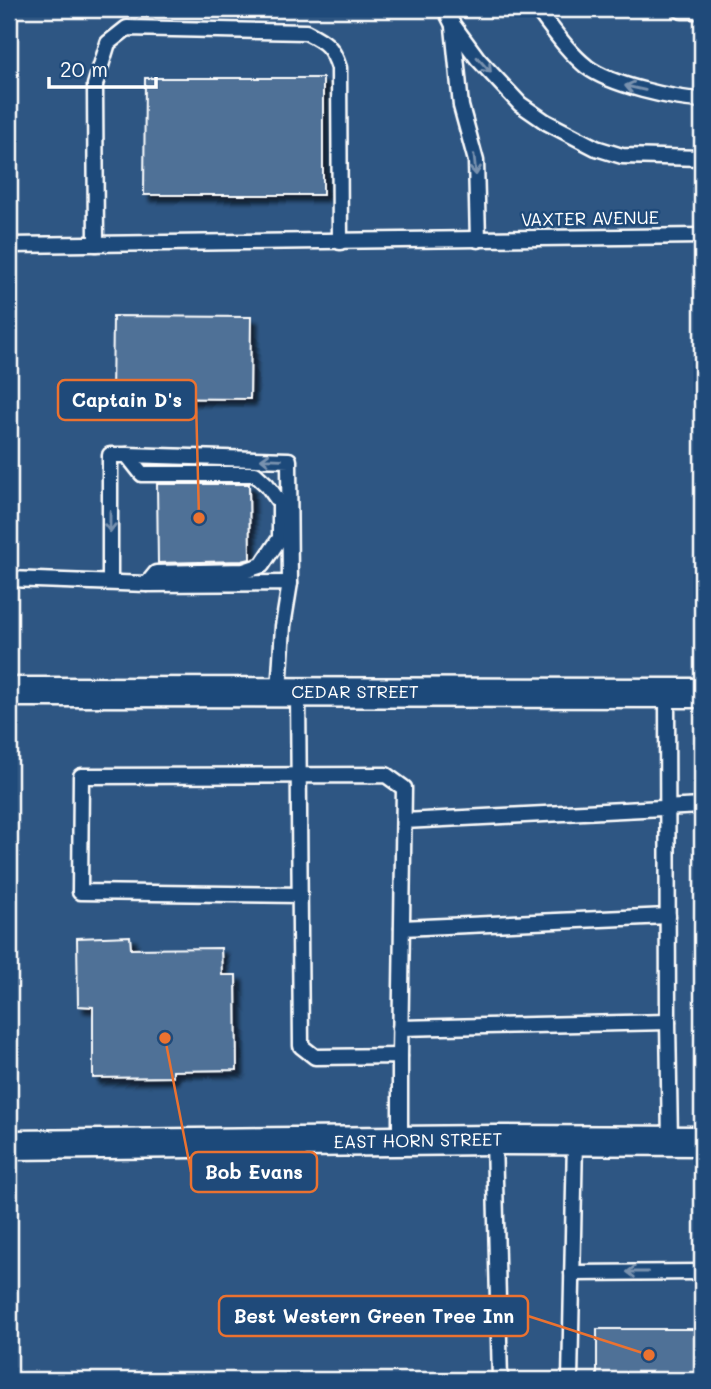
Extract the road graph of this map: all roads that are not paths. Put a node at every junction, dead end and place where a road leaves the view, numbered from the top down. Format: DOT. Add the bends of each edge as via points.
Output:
graph roads {
  1 [pos="445,9"];
  2 [pos="537,9"];
  3 [pos="680,9"];
  4 [pos="702,10"];
  5 [pos="453,25"];
  6 [pos="702,100"];
  7 [pos="702,158"];
  8 [pos="702,236"];
  9 [pos="478,240"];
  10 [pos="340,242"];
  11 [pos="96,244"];
  12 [pos="9,245"];
  13 [pos="127,455"];
  14 [pos="9,579"];
  15 [pos="110,582"];
  16 [pos="147,583"];
  17 [pos="290,583"];
  18 [pos="9,692"];
  19 [pos="288,692"];
  20 [pos="667,693"];
  21 [pos="702,693"];
  22 [pos="298,774"];
  23 [pos="702,806"];
  24 [pos="668,809"];
  25 [pos="404,821"];
  26 [pos="300,895"];
  27 [pos="668,916"];
  28 [pos="402,928"];
  29 [pos="667,1023"];
  30 [pos="400,1028"];
  31 [pos="400,1056"];
  32 [pos="494,1140"];
  33 [pos="575,1140"];
  34 [pos="670,1141"];
  35 [pos="702,1141"];
  36 [pos="400,1142"];
  37 [pos="9,1145"];
  38 [pos="702,1272"];
  39 [pos="572,1273"];
  40 [pos="500,1380"];
  41 [pos="570,1380"];
  1 -- 5 [label="lane"];
  6 -- 2 [label="lane, one-way" via="623,85 588,67"];
  3 -- 4 [label="lane"];
  5 -- 7 [label="lane, one-way" via="520,104 546,122 622,156"];
  5 -- 9 [label="lane, one-way" via="461,106 476,161"];
  8 -- 9 [label="lane, VAXTER AVENUE"];
  9 -- 10 [label="lane, VAXTER AVENUE"];
  10 -- 11 [label="lane, VAXTER AVENUE"];
  10 -- 11 [label="lane" via="339,68 325,42 306,32 127,27 108,43 95,85"];
  11 -- 12 [label="lane, VAXTER AVENUE"];
  13 -- 15 [label="lane, one-way" via="110,455"];
  13 -- 16 [label="lane" via="142,474 254,474 280,503 280,538 262,565 244,571 156,573"];
  17 -- 13 [label="lane, one-way" via="289,460"];
  14 -- 15 [label="lane"];
  15 -- 16 [label="lane"];
  16 -- 17 [label="lane"];
  17 -- 19 [label="lane" via="283,626"];
  18 -- 19 [label="street, CEDAR STREET"];
  19 -- 20 [label="street, CEDAR STREET"];
  19 -- 22 [label="lane"];
  20 -- 21 [label="street, CEDAR STREET"];
  20 -- 24 [label="lane"];
  22 -- 25 [label="lane" via="386,775 404,788"];
  22 -- 26 [label="lane"];
  22 -- 26 [label="lane" via="81,776 80,892"];
  23 -- 24 [label="lane"];
  24 -- 25 [label="lane"];
  24 -- 27 [label="lane"];
  25 -- 28 [label="lane"];
  26 -- 31 [label="lane" via="301,1046 315,1057"];
  27 -- 28 [label="lane"];
  27 -- 29 [label="lane"];
  28 -- 30 [label="lane"];
  29 -- 30 [label="lane"];
  29 -- 34 [label="lane"];
  30 -- 31 [label="lane"];
  31 -- 36 [label="lane"];
  32 -- 33 [label="street, EAST HORN STREET"];
  32 -- 36 [label="street, EAST HORN STREET"];
  32 -- 40 [label="lane"];
  33 -- 34 [label="street, EAST HORN STREET"];
  33 -- 39 [label="lane"];
  34 -- 35 [label="street, EAST HORN STREET"];
  36 -- 37 [label="street, EAST HORN STREET"];
  38 -- 39 [label="lane, one-way"];
  39 -- 41 [label="lane"];
}
